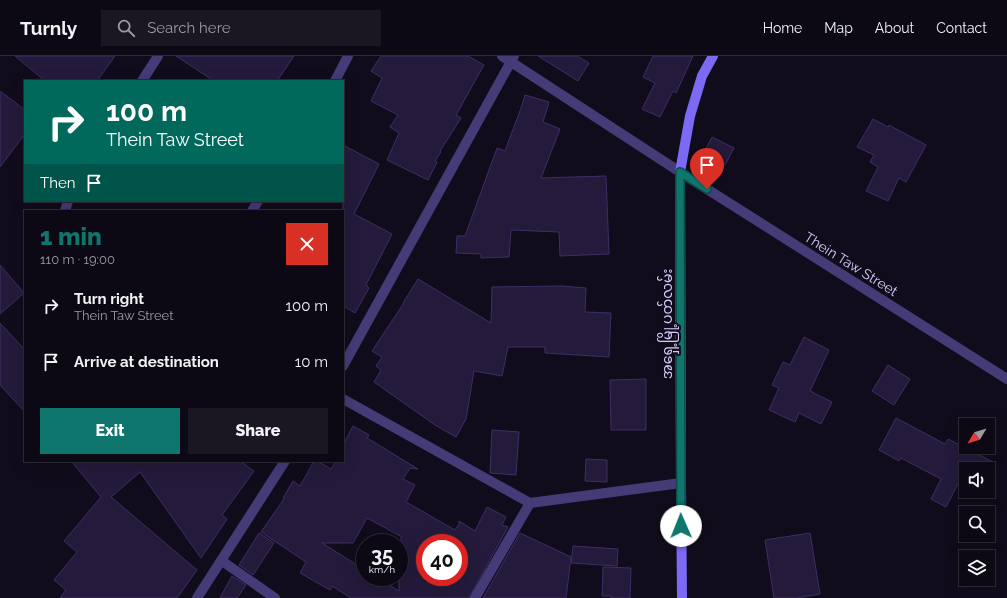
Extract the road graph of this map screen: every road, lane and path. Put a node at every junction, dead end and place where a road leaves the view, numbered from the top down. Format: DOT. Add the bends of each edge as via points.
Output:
graph roads {
  1 [pos="158,56"];
  2 [pos="348,56"];
  3 [pos="502,56"];
  4 [pos="713,56"];
  5 [pos="512,59"];
  6 [pos="143,80"];
  7 [pos="335,80"];
  8 [pos="680,172"];
  9 [pos="344,364"];
  10 [pos="1007,379"];
  11 [pos="344,401"];
  12 [pos="284,462"];
  13 [pos="681,483"];
  14 [pos="530,503"];
  15 [pos="222,561"];
  16 [pos="197,598"];
  17 [pos="275,598"];
  18 [pos="475,598"];
  19 [pos="682,598"];
  1 -- 6 [label="street"];
  2 -- 7 [label="street"];
  3 -- 5 [label="street, Thein Taw Street"];
  4 -- 8 [label="street, အရှေ့မြို့ပတ်လမ်း" via="702,76 690,116"];
  5 -- 8 [label="street, Thein Taw Street"];
  5 -- 9 [label="street"];
  8 -- 10 [label="street, Thein Taw Street"];
  8 -- 13 [label="street, အရှေ့မြို့ပတ်လမ်း"];
  11 -- 14 [label="street"];
  12 -- 15 [label="street"];
  13 -- 14 [label="street"];
  13 -- 19 [label="street, အရှေ့မြို့ပတ်လမ်း"];
  14 -- 18 [label="street"];
  15 -- 16 [label="street"];
  15 -- 17 [label="street"];
}
